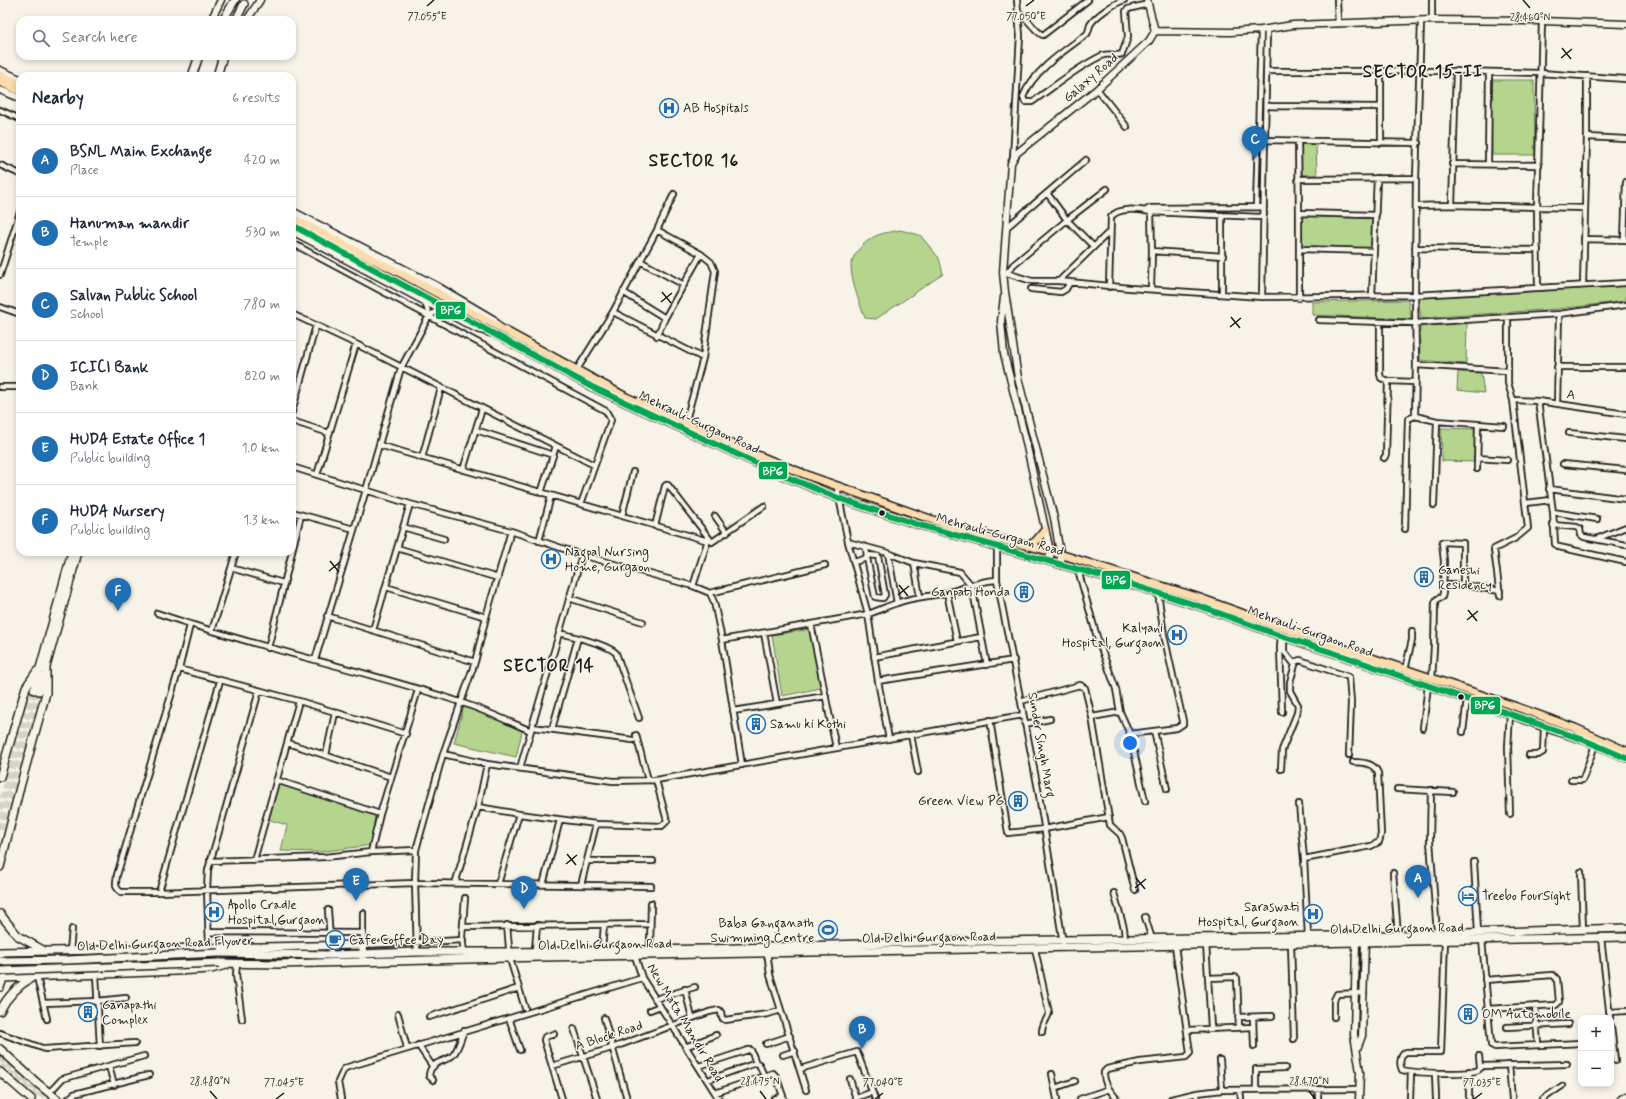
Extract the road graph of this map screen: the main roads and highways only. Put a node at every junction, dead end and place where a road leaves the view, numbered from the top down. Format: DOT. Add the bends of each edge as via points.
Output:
graph roads {
  1 [pos="234,0"];
  2 [pos="244,4"];
  3 [pos="225,16"];
  4 [pos="238,16"];
  5 [pos="198,60"];
  6 [pos="222,60"];
  7 [pos="193,72"];
  8 [pos="218,72"];
  9 [pos="0,75"];
  10 [pos="16,81"];
  11 [pos="0,82"];
  12 [pos="16,89"];
  13 [pos="296,220"];
  14 [pos="296,227"];
  15 [pos="439,299"];
  16 [pos="684,426"];
  17 [pos="1045,530"];
  18 [pos="1028,546"];
  19 [pos="71,556"];
  20 [pos="77,556"];
  21 [pos="1281,634"];
  22 [pos="44,666"];
  23 [pos="1430,682"];
  24 [pos="1457,687"];
  25 [pos="37,691"];
  26 [pos="1456,695"];
  27 [pos="1626,751"];
  28 [pos="1626,758"];
  29 [pos="0,777"];
  30 [pos="0,868"];
  31 [pos="0,914"];
  32 [pos="1626,928"];
  33 [pos="1580,930"];
  34 [pos="1445,937"];
  35 [pos="1626,937"];
  36 [pos="1576,938"];
  37 [pos="1205,941"];
  38 [pos="890,947"];
  39 [pos="50,952"];
  40 [pos="698,952"];
  41 [pos="0,953"];
  42 [pos="331,955"];
  43 [pos="510,956"];
  44 [pos="363,958"];
  45 [pos="0,961"];
  46 [pos="235,963"];
  47 [pos="1,974"];
  48 [pos="35,977"];
  49 [pos="0,987"];
  50 [pos="0,1011"];
  51 [pos="0,1049"];
  52 [pos="0,1072"];
  53 [pos="31,1099"];
  54 [pos="57,1099"];
  1 -- 3 [label="main road"];
  2 -- 4 [label="main road"];
  5 -- 7 [label="main road"];
  6 -- 8 [label="main road"];
  9 -- 10 [label="main road"];
  11 -- 12 [label="main road"];
  13 -- 15 [label="main road"];
  14 -- 15 [label="main road"];
  15 -- 16 [label="main road, Mehrauli-Gurgaon Road" via="574,373"];
  16 -- 18 [label="main road, Mehrauli-Gurgaon Road" via="837,487 933,520"];
  16 -- 21 [label="main road, Mehrauli-Gurgaon Road" via="838,498 916,524 1158,593"];
  17 -- 18 [label="main road"];
  18 -- 21 [label="main road, Mehrauli-Gurgaon Road" via="1196,597"];
  19 -- 22 [label="main road"];
  20 -- 22 [label="main road"];
  21 -- 23 [label="main road, Mehrauli-Gurgaon Road"];
  21 -- 23 [label="main road, Mehrauli-Gurgaon Road" via="1404,670"];
  22 -- 25 [label="main road"];
  22 -- 29 [label="main road" via="26,687"];
  22 -- 30 [label="main road" via="46,693"];
  23 -- 24 [label="main road, Mehrauli-Gurgaon Road"];
  23 -- 26 [label="main road, Mehrauli-Gurgaon Road"];
  24 -- 26 [label="main road"];
  24 -- 27 [label="main road, Mehrauli-Gurgaon Road" via="1575,728"];
  26 -- 28 [label="main road, Mehrauli-Gurgaon Road"];
  31 -- 39 [label="main road" via="18,936"];
  32 -- 33 [label="main road, Old Delhi Gurgaon Road"];
  33 -- 34 [label="main road, Old Delhi Gurgaon Road" via="1478,932"];
  33 -- 36 [label="main road"];
  34 -- 36 [label="main road, Old Delhi Gurgaon Road"];
  34 -- 37 [label="main road, Old Delhi Gurgaon Road" via="1291,944"];
  34 -- 37 [label="main road, Old Delhi Gurgaon Road" via="1437,933"];
  35 -- 36 [label="main road, Old Delhi Gurgaon Road"];
  37 -- 38 [label="main road, Old Delhi Gurgaon Road" via="1062,940"];
  37 -- 38 [label="main road, Old Delhi Gurgaon Road" via="1175,946 1036,949"];
  38 -- 40 [label="main road, Old Delhi Gurgaon Road"];
  39 -- 41 [label="main road"];
  39 -- 44 [label="main road" via="363,945"];
  40 -- 43 [label="main road, Old Delhi Gurgaon Road" via="635,956"];
  40 -- 43 [label="main road, Old Delhi Gurgaon Road" via="650,948 535,950"];
  41 -- 47 [label="main road" via="3,967"];
  42 -- 44 [label="main road, Old Delhi Gurgaon Road"];
  42 -- 45 [label="main road, Old Delhi Gurgaon Road Flyover, bridge" via="219,953"];
  43 -- 44 [label="main road, Old Delhi Gurgaon Road"];
  43 -- 44 [label="main road, Old Delhi Gurgaon Road" via="464,952 417,952"];
  44 -- 46 [label="main road, Old Delhi Gurgaon Road" via="280,964"];
  46 -- 47 [label="main road, Old Delhi Gurgaon Road Flyover, bridge"];
  46 -- 48 [label="main road" via="204,970"];
  47 -- 48 [label="main road"];
  47 -- 49 [label="main road"];
  48 -- 50 [label="main road" via="15,990"];
  51 -- 54 [label="main road"];
  52 -- 53 [label="main road"];
}
